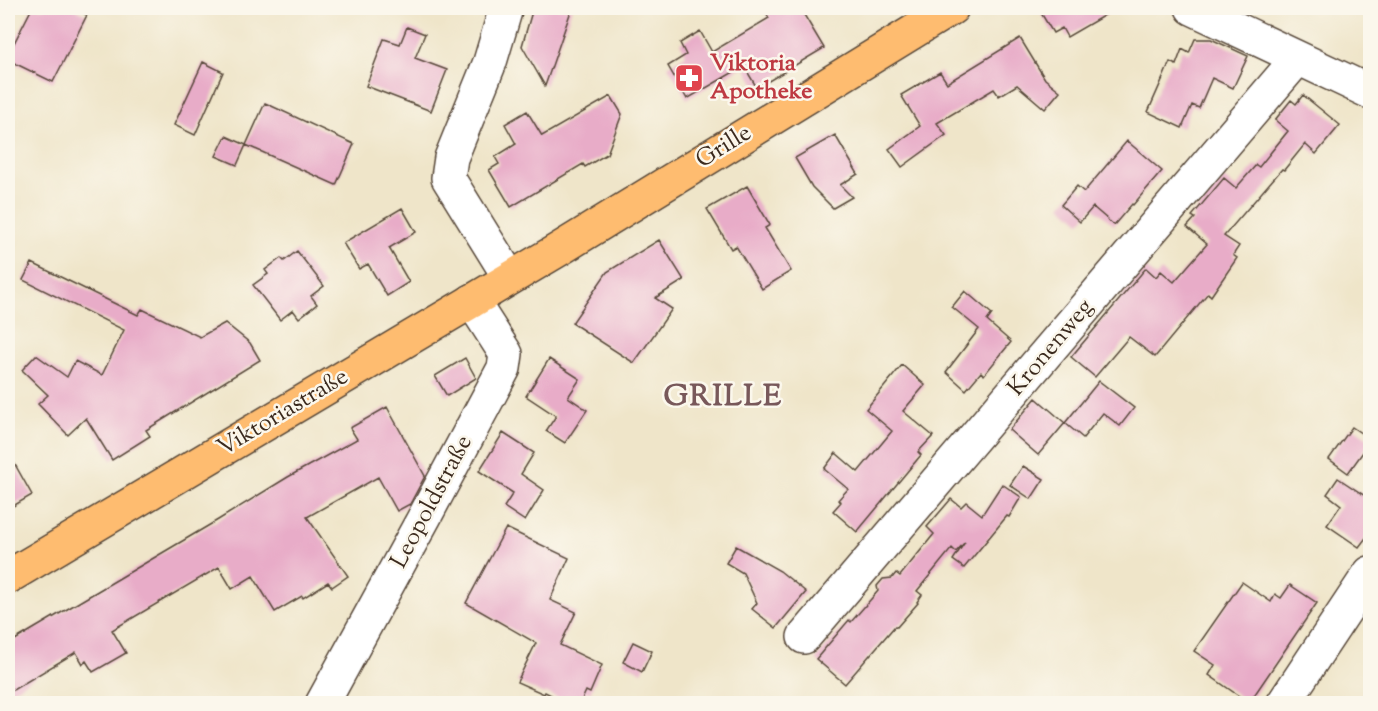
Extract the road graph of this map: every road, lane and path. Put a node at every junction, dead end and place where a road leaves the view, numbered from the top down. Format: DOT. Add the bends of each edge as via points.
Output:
graph roads {
  1 [pos="506,8"];
  2 [pos="952,8"];
  3 [pos="1192,8"];
  4 [pos="1298,58"];
  5 [pos="1371,92"];
  6 [pos="558,250"];
  7 [pos="510,278"];
  8 [pos="472,301"];
  9 [pos="1371,573"];
  10 [pos="8,577"];
  11 [pos="804,637"];
  12 [pos="322,704"];
  13 [pos="1283,704"];
  1 -- 7 [label="street" via="490,63 451,158 448,178"];
  2 -- 6 [label="main road, Grille"];
  3 -- 4 [label="street"];
  4 -- 5 [label="street"];
  4 -- 11 [label="street, Kronenweg"];
  6 -- 7 [label="main road, Viktoriastraße"];
  7 -- 8 [label="main road, Viktoriastraße"];
  8 -- 10 [label="main road, Viktoriastraße"];
  8 -- 12 [label="street, Leopoldstraße" via="506,354 504,368"];
  9 -- 13 [label="street"];
}
